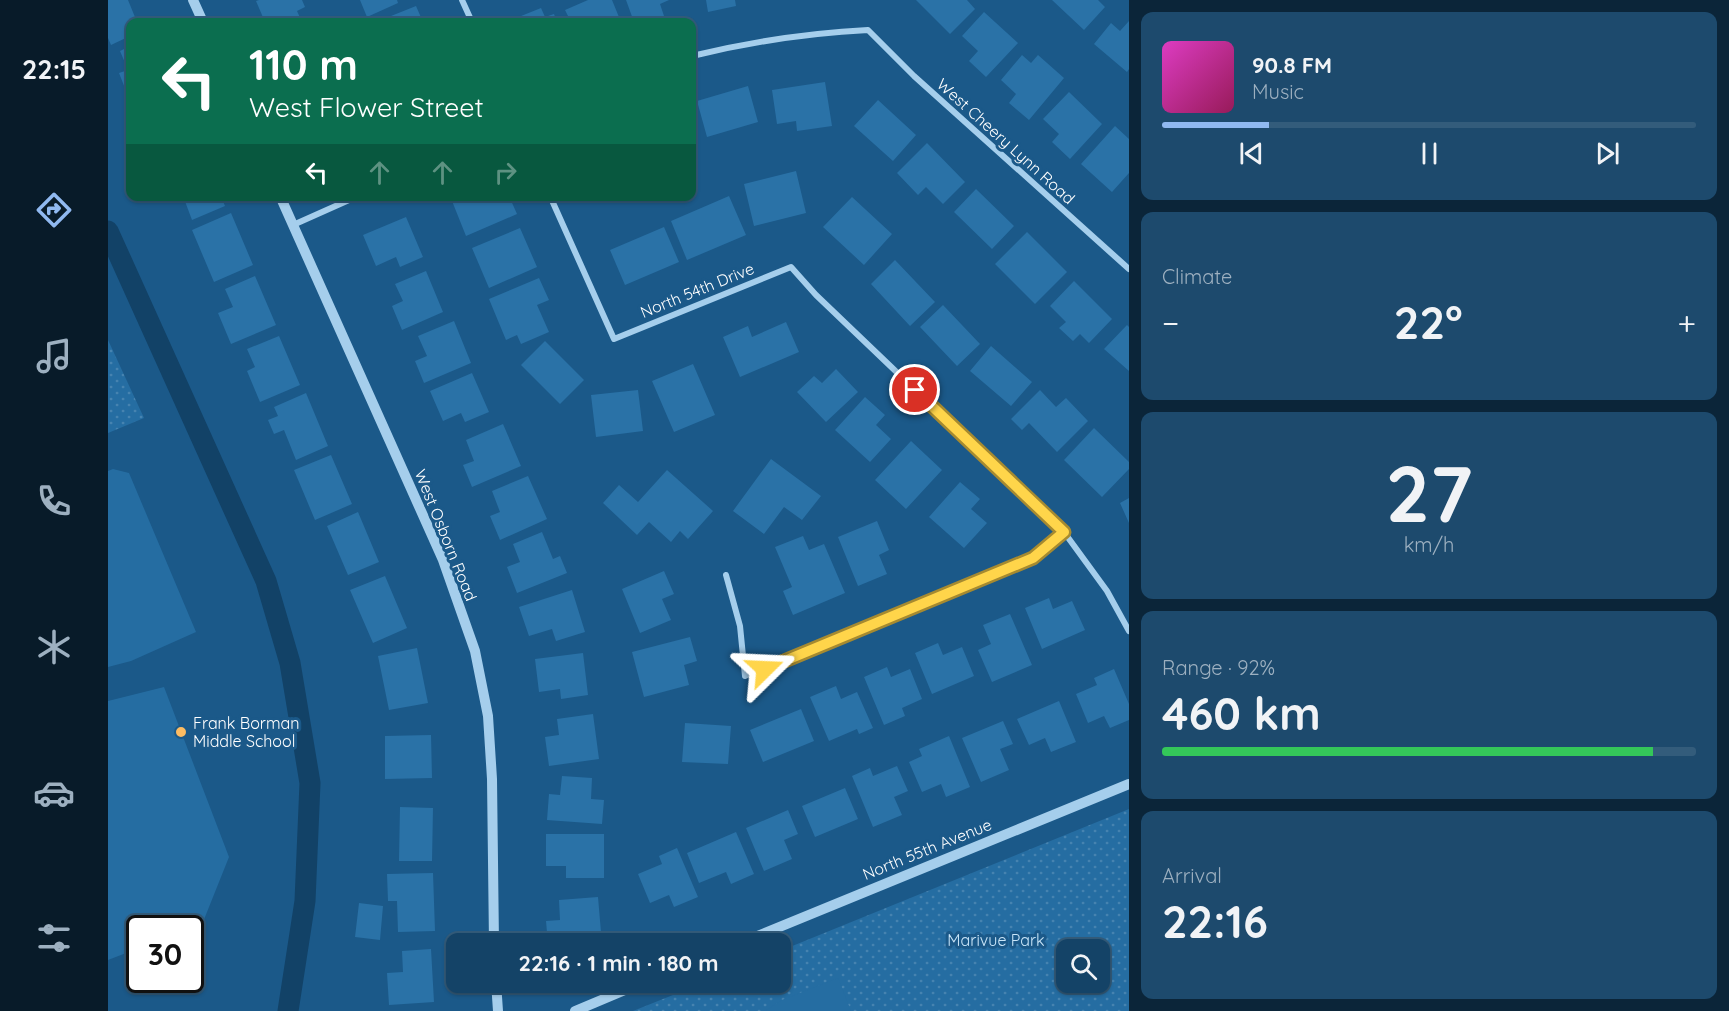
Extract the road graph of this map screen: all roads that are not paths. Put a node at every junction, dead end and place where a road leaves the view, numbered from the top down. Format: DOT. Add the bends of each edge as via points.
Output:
graph roads {
  1 [pos="193,0"];
  2 [pos="462,0"];
  3 [pos="201,18"];
  4 [pos="470,18"];
  5 [pos="696,55"];
  6 [pos="282,201"];
  7 [pos="347,201"];
  8 [pos="552,201"];
  9 [pos="293,225"];
  10 [pos="1129,269"];
  11 [pos="1064,532"];
  12 [pos="726,575"];
  13 [pos="1129,631"];
  14 [pos="1129,784"];
  15 [pos="494,933"];
  16 [pos="765,933"];
  17 [pos="497,993"];
  18 [pos="618,993"];
  19 [pos="498,1011"];
  20 [pos="575,1011"];
  1 -- 3 [label="street"];
  2 -- 4 [label="street"];
  5 -- 10 [label="street, West Cheery Lynn Road" via="811,33 868,30"];
  6 -- 9 [label="street, West Osborn Road"];
  7 -- 9 [label="street"];
  8 -- 11 [label="street, North 54th Drive" via="614,339 790,267"];
  9 -- 15 [label="street, West Osborn Road" via="443,560 475,651 488,716"];
  11 -- 12 [label="street" via="1033,558 745,676 740,626"];
  11 -- 13 [label="street" via="1107,591"];
  14 -- 16 [label="street, North 55th Avenue"];
  17 -- 19 [label="street"];
  18 -- 20 [label="street"];
}
